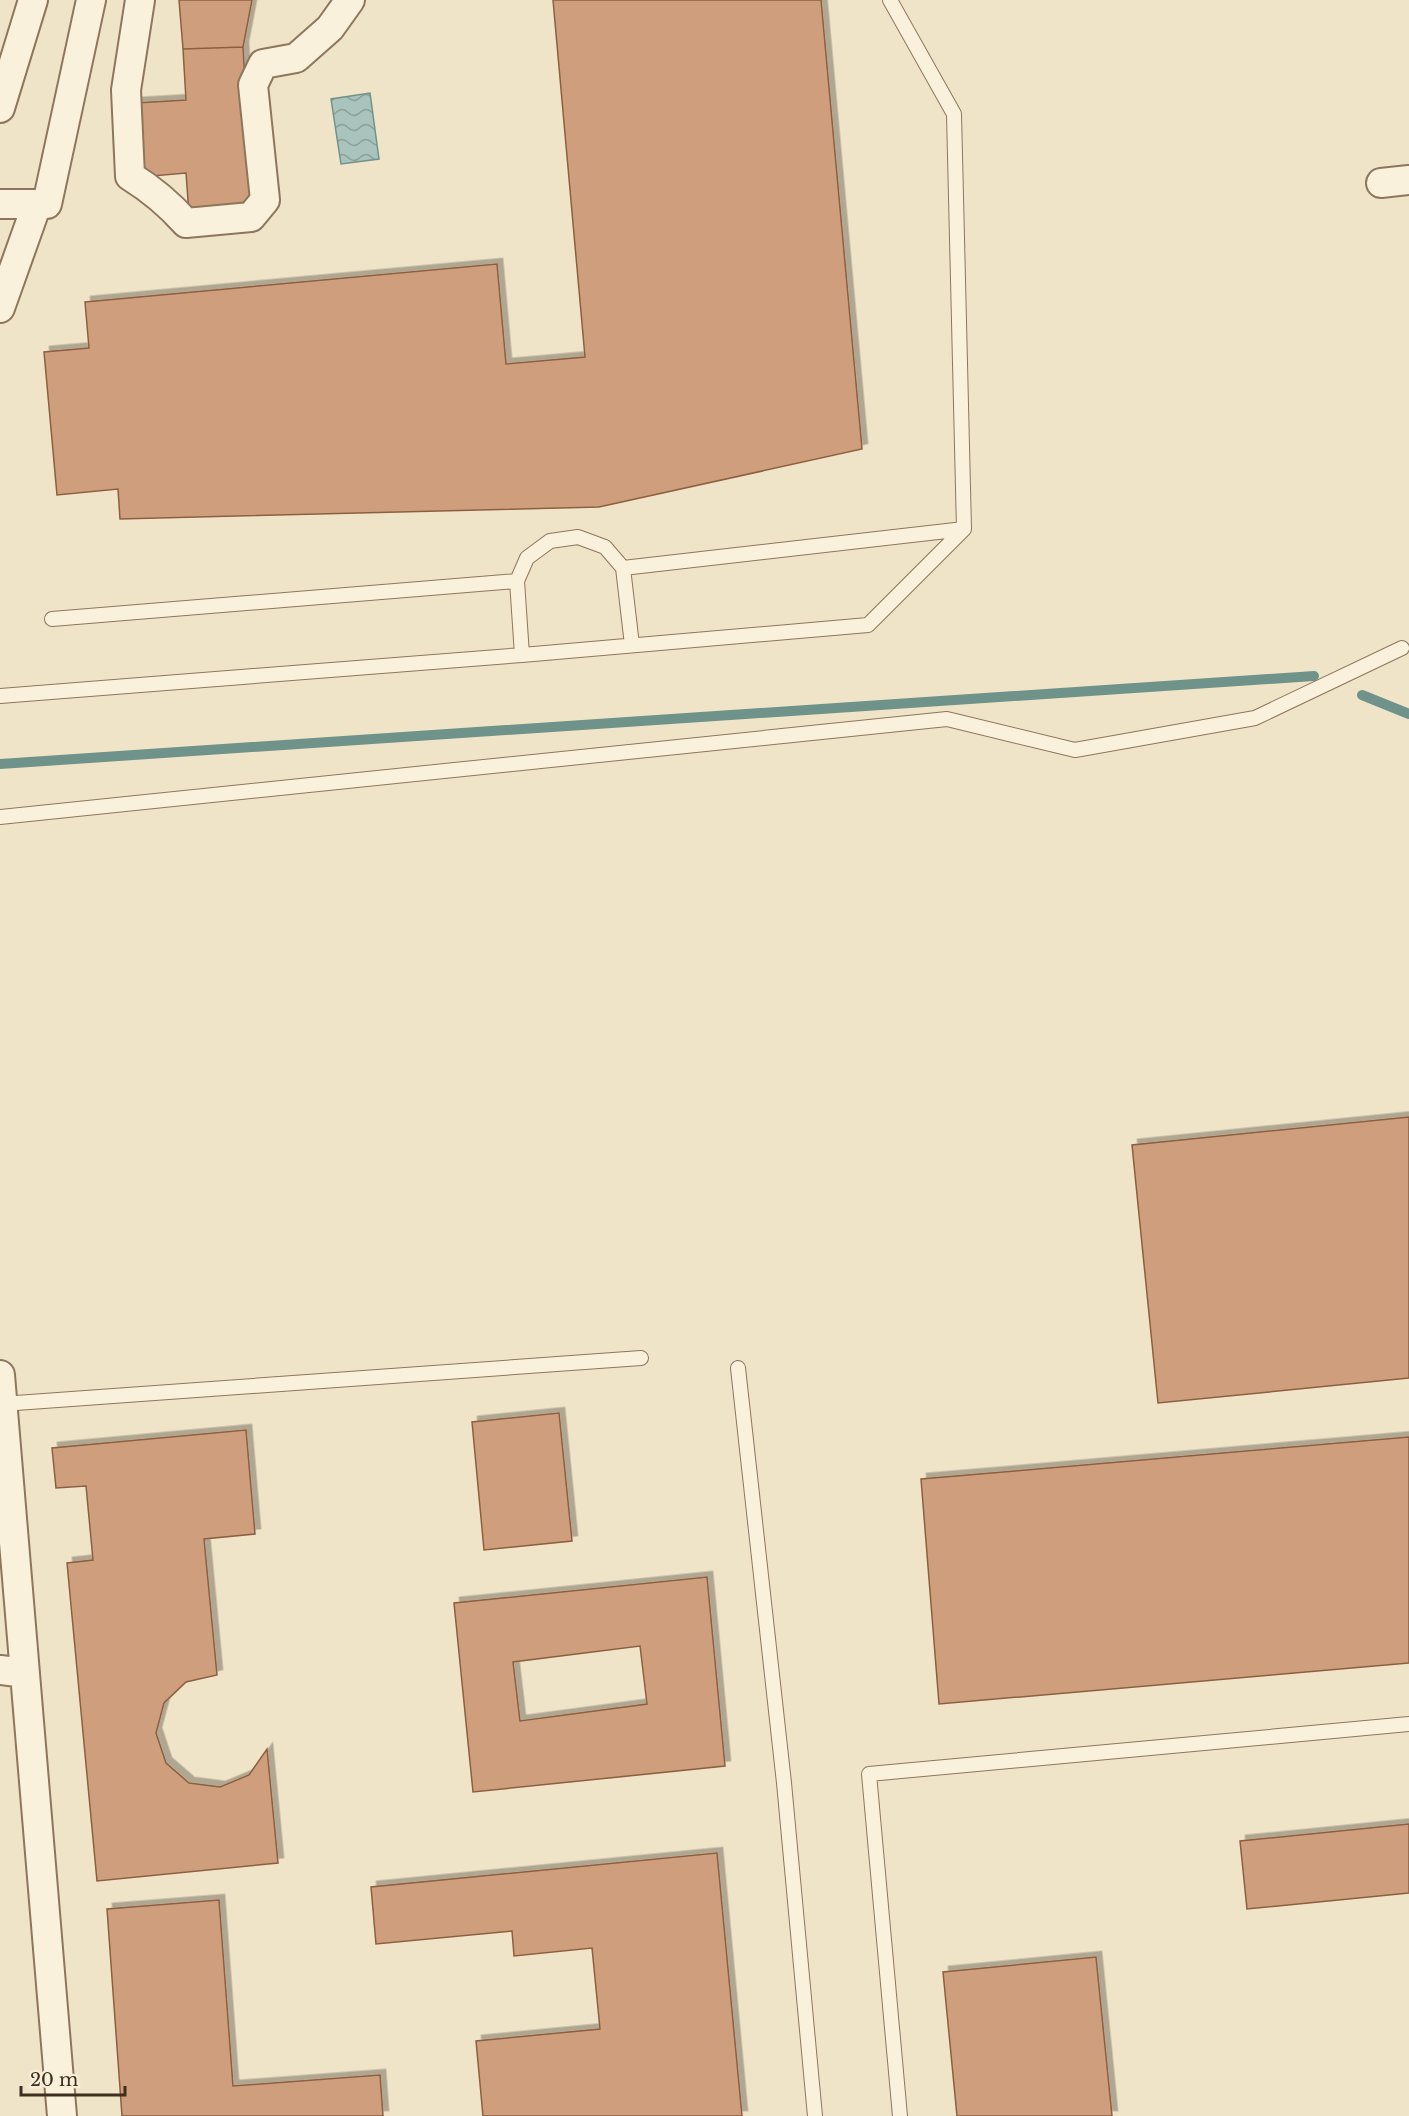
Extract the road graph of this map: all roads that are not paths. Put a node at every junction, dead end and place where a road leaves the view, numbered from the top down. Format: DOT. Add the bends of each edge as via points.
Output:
graph roads {
  1 [pos="33,0"];
  2 [pos="92,0"];
  3 [pos="140,0"];
  4 [pos="350,0"];
  5 [pos="890,0"];
  6 [pos="0,108"];
  7 [pos="1409,180"];
  8 [pos="1381,183"];
  9 [pos="0,204"];
  10 [pos="51,204"];
  11 [pos="0,308"];
  12 [pos="964,529"];
  13 [pos="623,568"];
  14 [pos="517,581"];
  15 [pos="52,619"];
  16 [pos="632,645"];
  17 [pos="1402,648"];
  18 [pos="522,655"];
  19 [pos="0,696"];
  20 [pos="0,817"];
  21 [pos="641,1359"];
  22 [pos="738,1368"];
  23 [pos="0,1375"];
  24 [pos="2,1404"];
  25 [pos="13,1671"];
  26 [pos="1409,1724"];
  27 [pos="63,2116"];
  28 [pos="815,2116"];
  29 [pos="900,2116"];
  1 -- 6 [label="street"];
  2 -- 10 [label="street"];
  3 -- 4 [label="street" via="126,90 130,176 147,186 186,223 251,217 265,200 253,85 264,64 296,58 330,28"];
  5 -- 12 [label="lane" via="954,114"];
  7 -- 8 [label="street"];
  9 -- 10 [label="street"];
  10 -- 11 [label="street"];
  12 -- 13 [label="lane"];
  12 -- 16 [label="lane" via="868,625"];
  13 -- 14 [label="lane" via="604,547 578,537 550,541 527,558"];
  13 -- 16 [label="lane"];
  14 -- 15 [label="lane"];
  14 -- 18 [label="lane"];
  16 -- 18 [label="lane"];
  17 -- 20 [label="lane" via="1256,718 1075,750 947,719"];
  18 -- 19 [label="lane"];
  21 -- 24 [label="lane"];
  22 -- 28 [label="lane" via="784,1783"];
  23 -- 24 [label="street"];
  24 -- 25 [label="street"];
  25 -- 27 [label="street"];
  26 -- 29 [label="lane" via="869,1774"];
}
